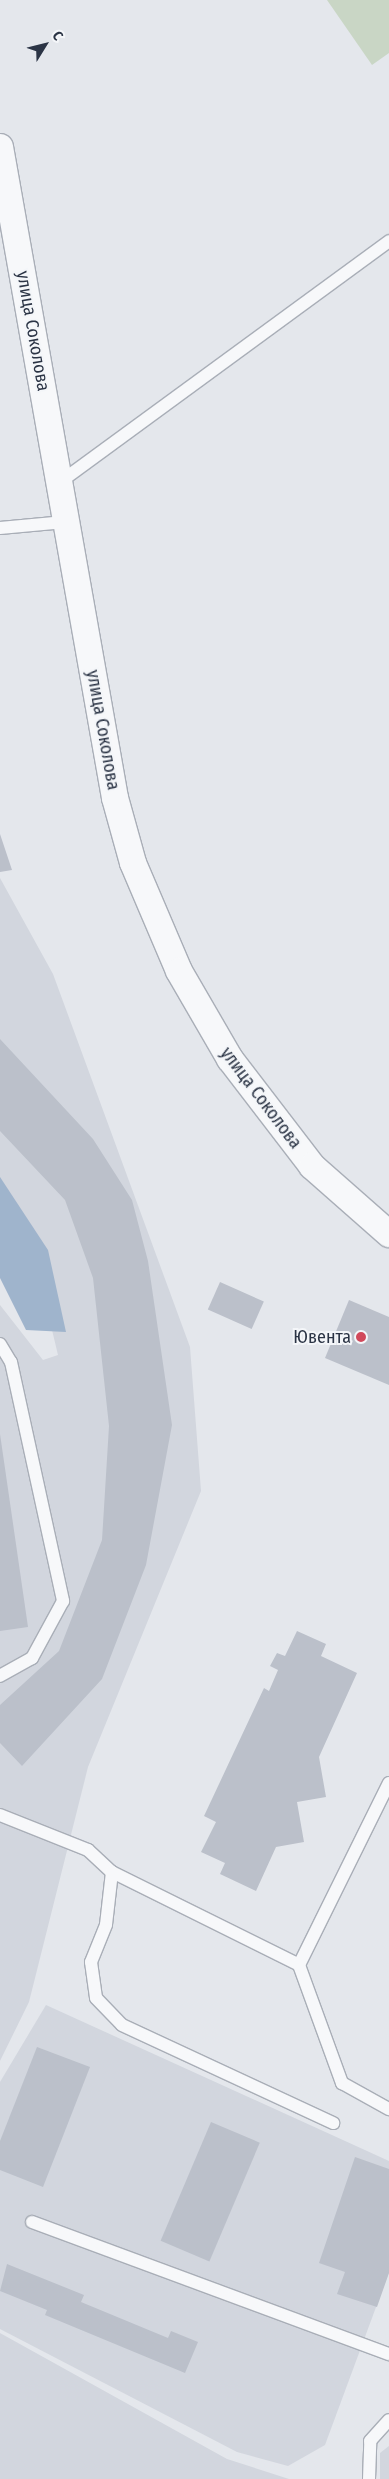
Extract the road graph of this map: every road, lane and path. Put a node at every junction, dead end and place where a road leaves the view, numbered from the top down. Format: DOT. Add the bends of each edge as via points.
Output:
graph roads {
  1 [pos="0,147"];
  2 [pos="389,241"];
  3 [pos="60,482"];
  4 [pos="65,522"];
  5 [pos="0,528"];
  6 [pos="389,1233"];
  7 [pos="0,1344"];
  8 [pos="0,1676"];
  9 [pos="389,1783"];
  10 [pos="0,1815"];
  11 [pos="112,1872"];
  12 [pos="299,1965"];
  13 [pos="389,2109"];
  14 [pos="333,2123"];
  15 [pos="32,2222"];
  16 [pos="389,2354"];
  17 [pos="389,2420"];
  18 [pos="369,2479"];
  1 -- 3 [label="street, улица Соколова"];
  2 -- 3 [label="lane"];
  3 -- 4 [label="street, улица Соколова"];
  4 -- 5 [label="lane"];
  4 -- 6 [label="street, улица Соколова" via="115,798 133,863 179,971 230,1059 312,1166"];
  7 -- 8 [label="lane" via="11,1362 63,1601 32,1658"];
  9 -- 12 [label="lane"];
  10 -- 11 [label="lane" via="88,1850"];
  11 -- 12 [label="lane"];
  11 -- 14 [label="lane" via="106,1925 91,1962 96,1998 122,2025"];
  12 -- 13 [label="lane" via="342,2083"];
  15 -- 16 [label="lane"];
  17 -- 18 [label="lane" via="370,2441"];
}
